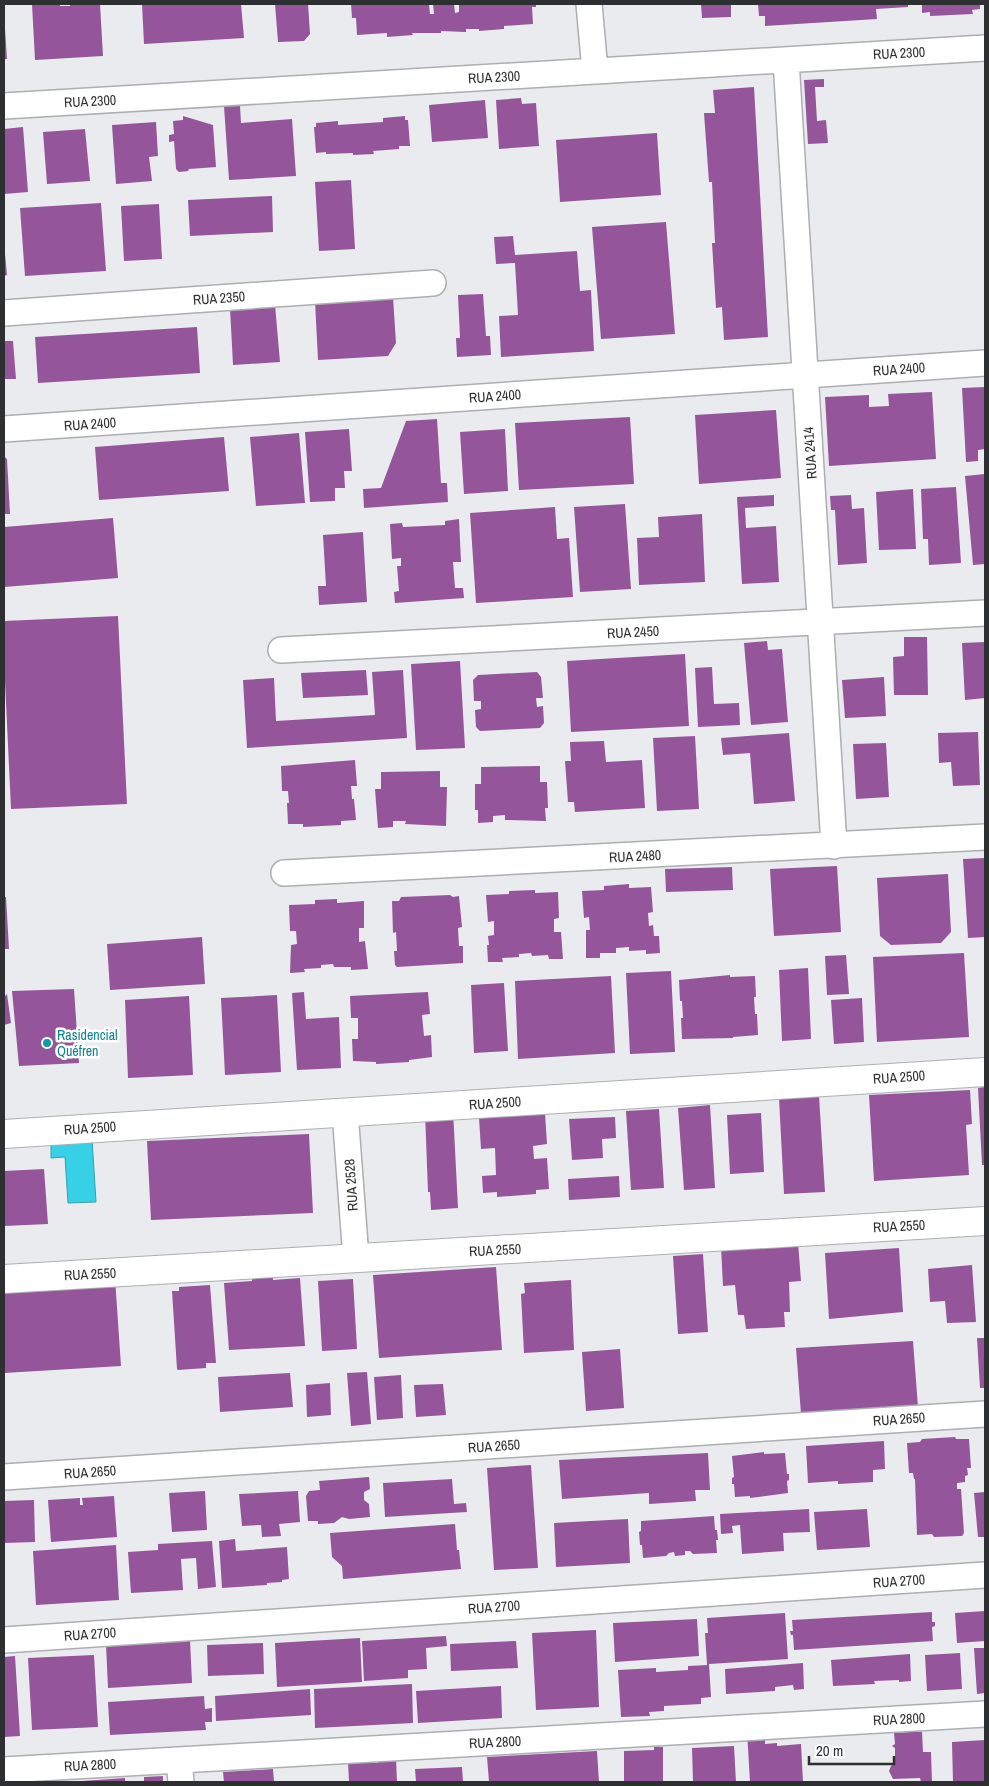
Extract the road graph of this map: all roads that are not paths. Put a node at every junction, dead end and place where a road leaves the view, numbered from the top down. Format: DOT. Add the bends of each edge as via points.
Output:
graph roads {
  1 [pos="589,4"];
  2 [pos="985,48"];
  3 [pos="786,60"];
  4 [pos="595,71"];
  5 [pos="4,106"];
  6 [pos="434,283"];
  7 [pos="4,313"];
  8 [pos="985,363"];
  9 [pos="806,376"];
  10 [pos="4,429"];
  11 [pos="985,613"];
  12 [pos="821,622"];
  13 [pos="281,650"];
  14 [pos="985,837"];
  15 [pos="834,846"];
  16 [pos="284,873"];
  17 [pos="985,1072"];
  18 [pos="345,1112"];
  19 [pos="4,1134"];
  20 [pos="985,1221"];
  21 [pos="356,1258"];
  22 [pos="4,1279"];
  23 [pos="985,1414"];
  24 [pos="4,1477"];
  25 [pos="985,1575"];
  26 [pos="4,1640"];
  27 [pos="985,1714"];
  28 [pos="4,1770"];
  29 [pos="180,1771"];
  1 -- 4 [label="street"];
  2 -- 3 [label="street, RUA 2300"];
  3 -- 4 [label="street, RUA 2300"];
  3 -- 9 [label="street, RUA 2414"];
  4 -- 5 [label="street, RUA 2300"];
  6 -- 7 [label="street, RUA 2350"];
  8 -- 9 [label="street, RUA 2400"];
  9 -- 10 [label="street, RUA 2400"];
  9 -- 12 [label="street, RUA 2414"];
  11 -- 12 [label="street, RUA 2450"];
  12 -- 13 [label="street, RUA 2450"];
  12 -- 15 [label="street, RUA 2414"];
  14 -- 15 [label="street, RUA 2480"];
  15 -- 16 [label="street, RUA 2480"];
  17 -- 18 [label="main road, RUA 2500"];
  18 -- 19 [label="main road, RUA 2500"];
  18 -- 21 [label="street, RUA 2528"];
  20 -- 21 [label="main road, RUA 2550"];
  21 -- 22 [label="main road, RUA 2550"];
  23 -- 24 [label="street, RUA 2650"];
  25 -- 26 [label="street, RUA 2700"];
  27 -- 29 [label="street, RUA 2800"];
  28 -- 29 [label="street, RUA 2800"];
}
